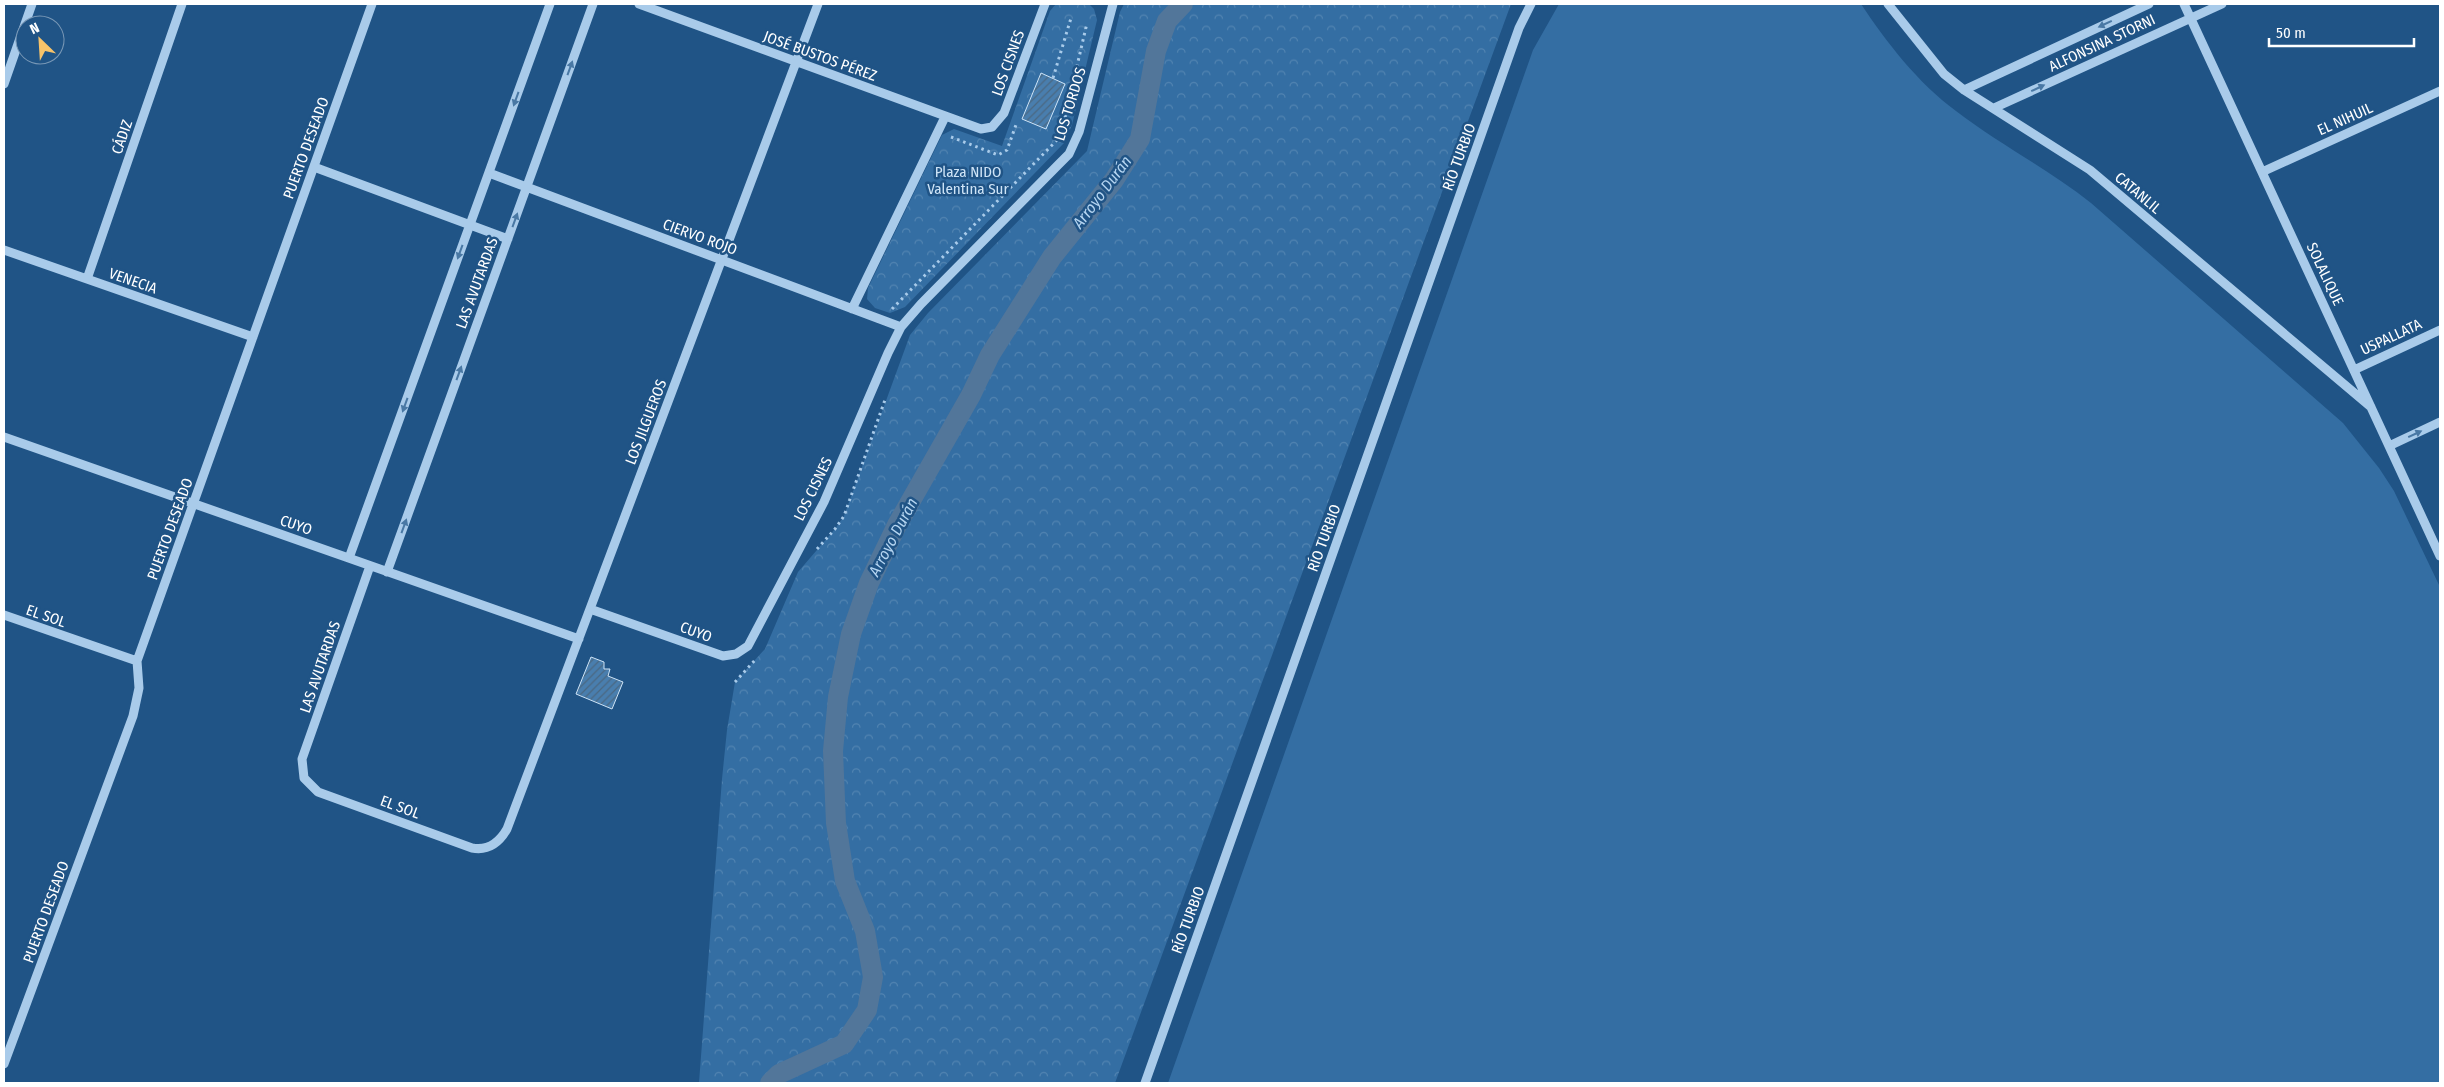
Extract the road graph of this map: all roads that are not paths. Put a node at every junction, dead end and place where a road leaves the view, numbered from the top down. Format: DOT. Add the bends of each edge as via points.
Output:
graph roads {
  1 [pos="32,4"];
  2 [pos="182,4"];
  3 [pos="372,4"];
  4 [pos="550,4"];
  5 [pos="593,4"];
  6 [pos="639,4"];
  7 [pos="818,4"];
  8 [pos="1045,4"];
  9 [pos="1114,4"];
  10 [pos="1531,4"];
  11 [pos="1888,4"];
  12 [pos="2149,4"];
  13 [pos="2184,4"];
  14 [pos="2222,4"];
  15 [pos="2191,18"];
  16 [pos="796,62"];
  17 [pos="4,84"];
  18 [pos="1964,90"];
  19 [pos="2440,91"];
  20 [pos="1994,108"];
  21 [pos="945,117"];
  22 [pos="992,127"];
  23 [pos="314,167"];
  24 [pos="2262,172"];
  25 [pos="489,173"];
  26 [pos="527,188"];
  27 [pos="470,225"];
  28 [pos="508,239"];
  29 [pos="4,250"];
  30 [pos="722,260"];
  31 [pos="87,279"];
  32 [pos="852,308"];
  33 [pos="901,327"];
  34 [pos="2440,330"];
  35 [pos="252,337"];
  36 [pos="2354,370"];
  37 [pos="2371,408"];
  38 [pos="2440,422"];
  39 [pos="4,437"];
  40 [pos="2389,446"];
  41 [pos="193,504"];
  42 [pos="2440,556"];
  43 [pos="349,558"];
  44 [pos="370,566"];
  45 [pos="387,572"];
  46 [pos="590,609"];
  47 [pos="4,615"];
  48 [pos="579,639"];
  49 [pos="736,654"];
  50 [pos="137,661"];
  51 [pos="304,778"];
  52 [pos="493,845"];
  53 [pos="4,1064"];
  54 [pos="1145,1083"];
  1 -- 17 [label="street"];
  2 -- 31 [label="street, CÁDIZ"];
  3 -- 23 [label="street, PUERTO DESEADO"];
  4 -- 25 [label="street, LAS AVUTARDAS, one-way"];
  26 -- 5 [label="street, LAS AVUTARDAS, one-way"];
  6 -- 16 [label="street, JOSÉ BUSTOS PÉREZ"];
  7 -- 16 [label="street, LOS JILGUEROS"];
  8 -- 22 [label="street, LOS CISNES" via="1004,113"];
  9 -- 33 [label="street, LOS TORDOS" via="1079,132 1068,154"];
  10 -- 54 [label="street, RÍO TURBIO" via="1509,56"];
  11 -- 18 [label="street, CATANLIL" via="1934,65"];
  12 -- 18 [label="street, ALFONSINA STORNI, one-way"];
  13 -- 15 [label="street, SOLALIQUE"];
  14 -- 15 [label="street, ALFONSINA STORNI"];
  20 -- 15 [label="street, ALFONSINA STORNI, one-way"];
  15 -- 24 [label="street, SOLALIQUE"];
  16 -- 21 [label="street, JOSÉ BUSTOS PÉREZ"];
  16 -- 30 [label="street, LOS JILGUEROS"];
  18 -- 20 [label="street, CATANLIL"];
  19 -- 24 [label="street, EL NIHUIL"];
  20 -- 37 [label="street, CATANLIL" via="2090,170"];
  21 -- 22 [label="street, JOSÉ BUSTOS PÉREZ" via="976,128"];
  21 -- 32 [label="street"];
  23 -- 27 [label="street"];
  23 -- 35 [label="street, PUERTO DESEADO"];
  24 -- 36 [label="street, SOLALIQUE"];
  25 -- 26 [label="street, CIERVO ROJO"];
  25 -- 27 [label="street, LAS AVUTARDAS"];
  28 -- 26 [label="street, LAS AVUTARDAS, one-way"];
  26 -- 30 [label="street, CIERVO ROJO"];
  27 -- 28 [label="street"];
  27 -- 43 [label="street, LAS AVUTARDAS, one-way"];
  45 -- 28 [label="street, LAS AVUTARDAS, one-way"];
  29 -- 31 [label="street, VENECIA"];
  30 -- 32 [label="street, CIERVO ROJO"];
  30 -- 46 [label="street, LOS JILGUEROS"];
  31 -- 35 [label="street, VENECIA"];
  32 -- 33 [label="street, CIERVO ROJO"];
  33 -- 49 [label="street, LOS CISNES" via="824,502 748,646"];
  34 -- 36 [label="street, USPALLATA"];
  35 -- 41 [label="street, PUERTO DESEADO"];
  36 -- 37 [label="street, SOLALIQUE"];
  37 -- 40 [label="street, SOLALIQUE"];
  40 -- 38 [label="street, one-way"];
  39 -- 41 [label="street, CUYO"];
  40 -- 42 [label="street, SOLALIQUE"];
  41 -- 43 [label="street, CUYO"];
  41 -- 50 [label="street, PUERTO DESEADO"];
  43 -- 44 [label="street, CUYO"];
  44 -- 45 [label="street, CUYO"];
  44 -- 51 [label="street, LAS AVUTARDAS" via="302,759"];
  45 -- 48 [label="street, CUYO"];
  46 -- 48 [label="street, LOS JILGUEROS"];
  46 -- 49 [label="street, CUYO" via="717,654"];
  47 -- 50 [label="street, EL SOL"];
  48 -- 52 [label="street, LOS JILGUEROS" via="507,829"];
  50 -- 53 [label="street, PUERTO DESEADO" via="139,688 133,716"];
  51 -- 52 [label="street, EL SOL" via="318,792 454,841 478,849"];
}
